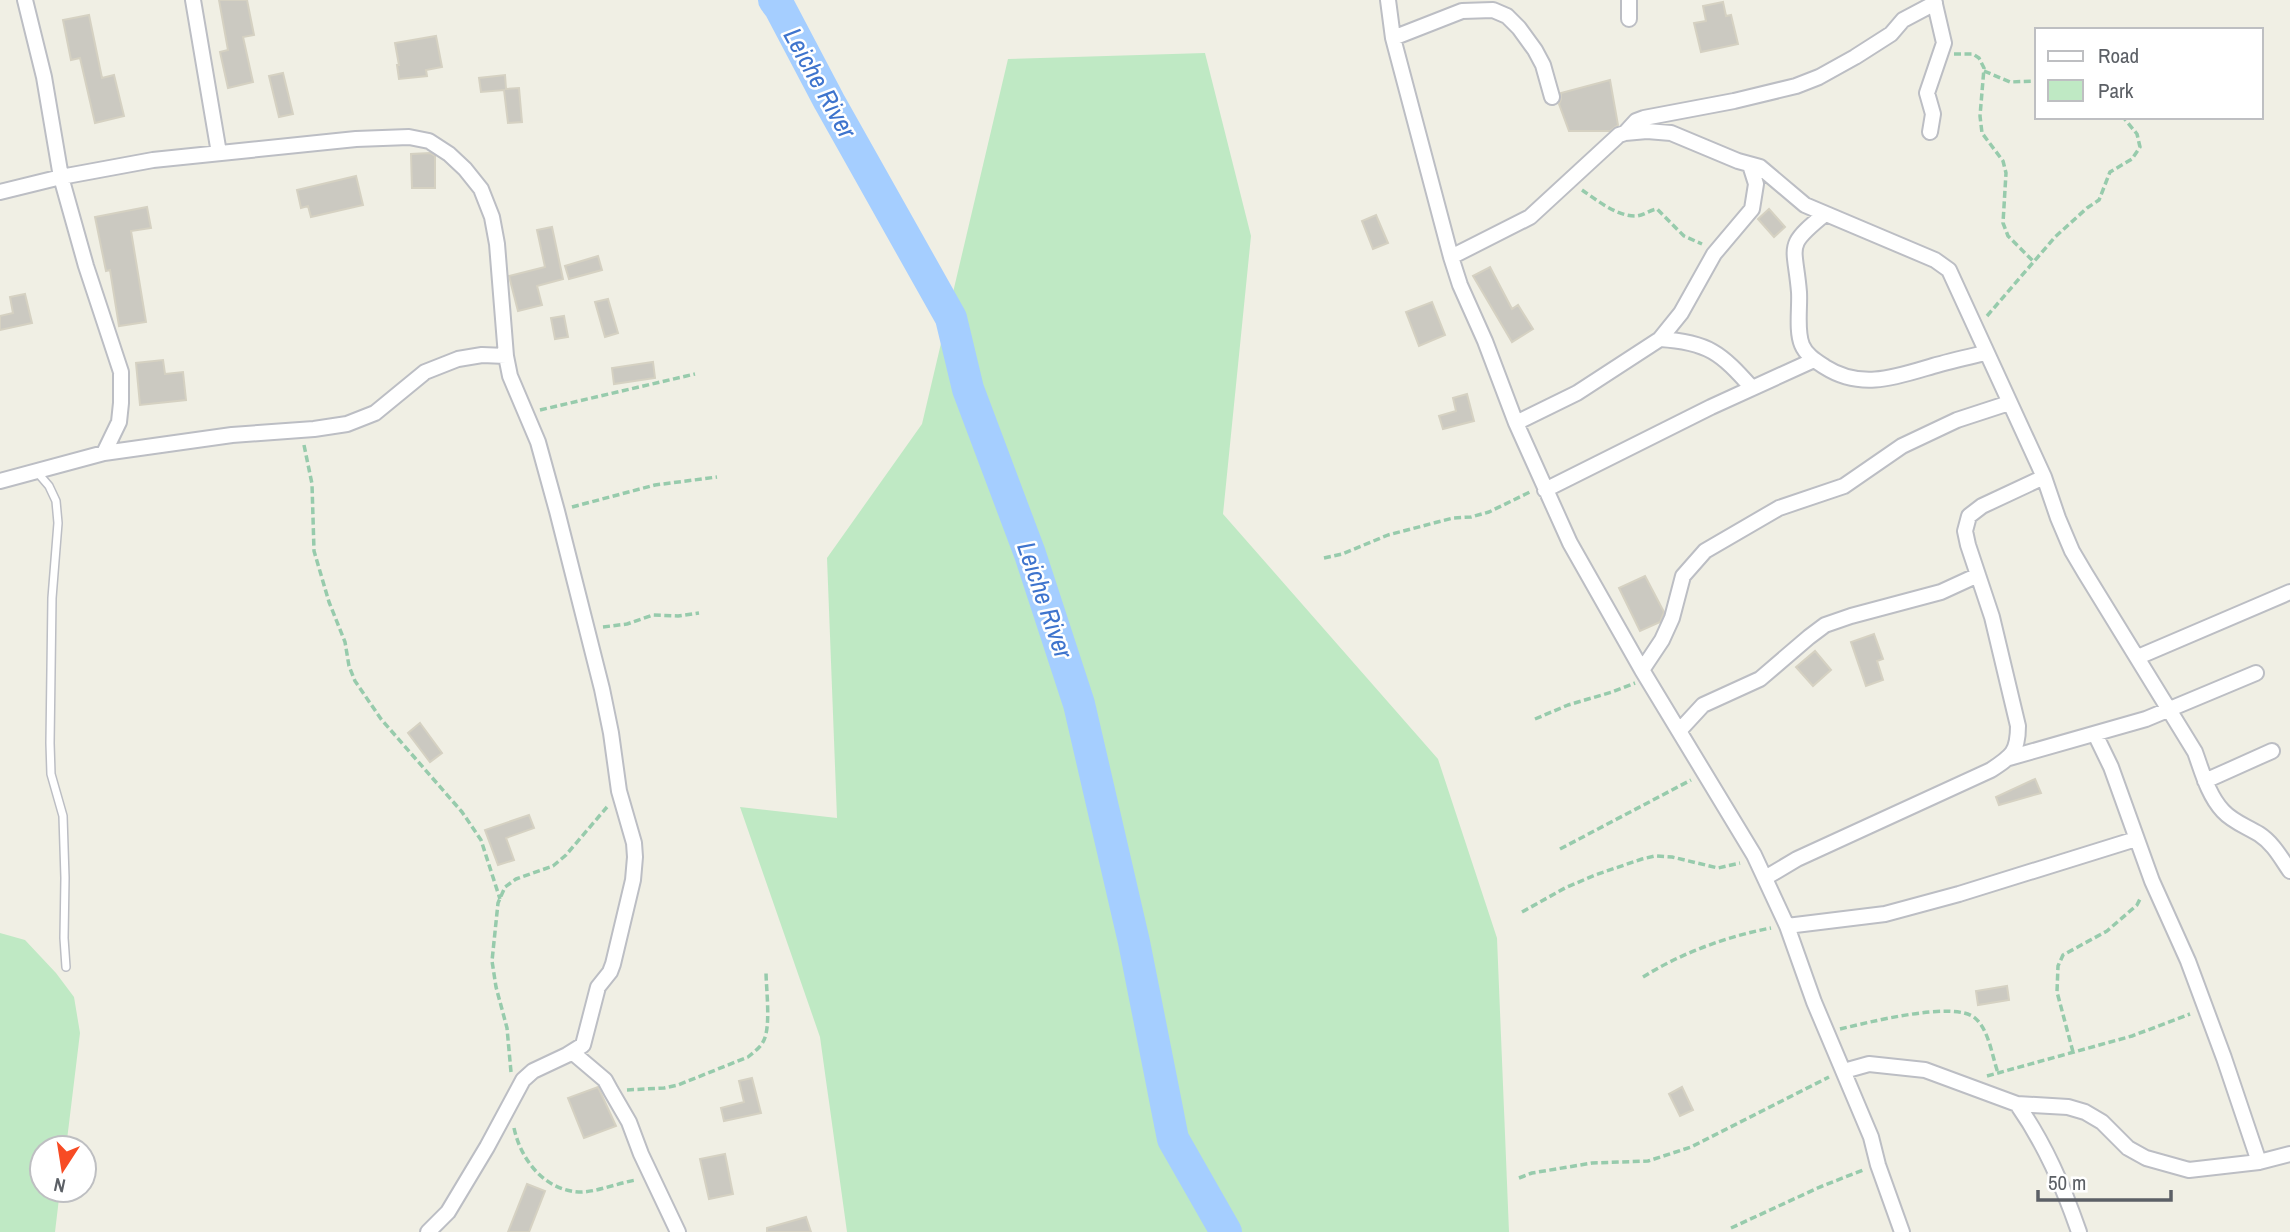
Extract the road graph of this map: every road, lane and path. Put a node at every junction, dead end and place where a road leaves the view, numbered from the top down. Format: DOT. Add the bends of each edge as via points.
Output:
graph roads {
  1 [pos="25,0"];
  2 [pos="193,0"];
  3 [pos="1388,0"];
  4 [pos="1629,0"];
  5 [pos="1934,1"];
  6 [pos="1629,19"];
  7 [pos="1393,38"];
  8 [pos="1942,53"];
  9 [pos="1984,71"];
  10 [pos="2035,81"];
  11 [pos="1552,97"];
  12 [pos="2125,119"];
  13 [pos="1930,132"];
  14 [pos="1625,133"];
  15 [pos="219,153"];
  16 [pos="1750,164"];
  17 [pos="61,177"];
  18 [pos="1568,181"];
  19 [pos="0,192"];
  20 [pos="1825,214"];
  21 [pos="1714,254"];
  22 [pos="1451,257"];
  23 [pos="2034,262"];
  24 [pos="1975,329"];
  25 [pos="1660,339"];
  26 [pos="1985,353"];
  27 [pos="506,356"];
  28 [pos="1814,360"];
  29 [pos="695,374"];
  30 [pos="1752,388"];
  31 [pos="2010,403"];
  32 [pos="527,413"];
  33 [pos="1516,423"];
  34 [pos="301,430"];
  35 [pos="104,453"];
  36 [pos="36,471"];
  37 [pos="717,477"];
  38 [pos="2044,477"];
  39 [pos="0,481"];
  40 [pos="1543,487"];
  41 [pos="557,511"];
  42 [pos="1324,558"];
  43 [pos="1978,575"];
  44 [pos="2290,592"];
  45 [pos="699,613"];
  46 [pos="587,628"];
  47 [pos="2138,657"];
  48 [pos="1643,673"];
  49 [pos="2256,673"];
  50 [pos="2170,710"];
  51 [pos="1535,719"];
  52 [pos="1679,731"];
  53 [pos="2095,734"];
  54 [pos="2272,751"];
  55 [pos="2009,758"];
  56 [pos="1705,773"];
  57 [pos="2205,781"];
  58 [pos="619,791"];
  59 [pos="2136,839"];
  60 [pos="1560,849"];
  61 [pos="1754,855"];
  62 [pos="2290,871"];
  63 [pos="1765,878"];
  64 [pos="2152,881"];
  65 [pos="500,899"];
  66 [pos="1522,912"];
  67 [pos="1787,926"];
  68 [pos="66,967"];
  69 [pos="766,971"];
  70 [pos="1643,977"];
  71 [pos="2205,1008"];
  72 [pos="1827,1031"];
  73 [pos="572,1052"];
  74 [pos="2073,1052"];
  75 [pos="1844,1071"];
  76 [pos="1998,1074"];
  77 [pos="1984,1077"];
  78 [pos="611,1091"];
  79 [pos="512,1099"];
  80 [pos="2017,1104"];
  81 [pos="2290,1154"];
  82 [pos="2259,1162"];
  83 [pos="1878,1164"];
  84 [pos="652,1178"];
  85 [pos="1519,1178"];
  86 [pos="1731,1228"];
  87 [pos="428,1232"];
  88 [pos="677,1232"];
  89 [pos="1902,1232"];
  90 [pos="2079,1232"];
  1 -- 17 [label="street"];
  2 -- 15 [label="street"];
  3 -- 7 [label="street"];
  4 -- 6 [label="street"];
  5 -- 8 [label="street"];
  5 -- 14 [label="street" via="1903,20 1891,34 1819,77 1777,92 1644,118"];
  7 -- 11 [label="street" via="1462,11 1493,10 1507,16 1535,51"];
  7 -- 22 [label="street"];
  8 -- 9 [label="path" via="1973,54"];
  8 -- 13 [label="street" via="1927,93 1933,114"];
  9 -- 10 [label="path" via="2010,82"];
  9 -- 23 [label="path" via="1979,108 1982,133 2003,161 2006,173 2003,223 2008,236"];
  12 -- 23 [label="path" via="2137,134 2140,147 2133,159 2110,172 2099,200"];
  14 -- 16 [label="street" via="1671,133"];
  14 -- 18 [label="street"];
  15 -- 17 [label="street"];
  15 -- 27 [label="street" via="409,137 429,141 449,154 481,189 492,217"];
  16 -- 20 [label="street" via="1760,167 1805,205"];
  16 -- 21 [label="street" via="1756,184 1752,209"];
  17 -- 19 [label="street"];
  17 -- 35 [label="street" via="121,372 119,422"];
  18 -- 21 [label="path" via="1626,215 1641,216 1657,209 1684,236"];
  18 -- 22 [label="street" via="1530,217"];
  20 -- 24 [label="street" via="1949,270"];
  20 -- 28 [label="street" via="1802,232 1794,251 1800,338 1802,348"];
  21 -- 25 [label="street" via="1681,313"];
  22 -- 33 [label="street"];
  23 -- 24 [label="path"];
  24 -- 26 [label="street"];
  25 -- 30 [label="street" via="1686,340 1709,348"];
  25 -- 33 [label="street" via="1577,393"];
  26 -- 28 [label="street" via="1888,380 1847,377"];
  26 -- 31 [label="street"];
  27 -- 32 [label="street"];
  27 -- 34 [label="street" via="458,359 425,372 375,413 347,424"];
  28 -- 30 [label="street"];
  29 -- 32 [label="path"];
  30 -- 40 [label="street"];
  31 -- 38 [label="street"];
  31 -- 48 [label="street" via="1957,420 1902,446 1844,486 1779,508 1705,551 1683,576 1672,618"];
  32 -- 41 [label="street"];
  33 -- 40 [label="street"];
  34 -- 35 [label="street"];
  34 -- 65 [label="path" via="312,484 314,551 355,681 481,840"];
  35 -- 36 [label="street"];
  36 -- 39 [label="street"];
  36 -- 68 [label="lane" via="56,501 58,523 50,743 51,774 63,816"];
  37 -- 41 [label="path" via="655,485"];
  38 -- 43 [label="street" via="1969,516 1965,531"];
  38 -- 47 [label="street" via="2072,551"];
  40 -- 42 [label="path" via="1489,512 1388,535"];
  40 -- 48 [label="street"];
  41 -- 46 [label="street"];
  43 -- 52 [label="street" via="1941,592 1825,625 1760,679 1703,705"];
  43 -- 55 [label="street" via="2018,726 2018,742"];
  44 -- 47 [label="street"];
  45 -- 46 [label="path" via="653,614 627,624"];
  46 -- 58 [label="street"];
  47 -- 50 [label="street"];
  48 -- 51 [label="path" via="1637,682"];
  48 -- 52 [label="street"];
  49 -- 50 [label="street"];
  50 -- 53 [label="street"];
  50 -- 57 [label="street" via="2195,752"];
  52 -- 56 [label="street"];
  53 -- 55 [label="street"];
  53 -- 59 [label="street"];
  54 -- 57 [label="street"];
  55 -- 63 [label="street"];
  56 -- 60 [label="path"];
  56 -- 61 [label="street"];
  57 -- 62 [label="street" via="2220,808 2260,835"];
  58 -- 65 [label="path" via="566,855 553,866 516,879 505,887"];
  58 -- 73 [label="street" via="634,843 633,880 613,964 595,996 586,1039"];
  59 -- 64 [label="street"];
  59 -- 67 [label="street" via="1885,914"];
  61 -- 63 [label="street"];
  61 -- 66 [label="path" via="1718,868 1672,857 1642,859 1595,875"];
  63 -- 67 [label="street"];
  64 -- 71 [label="street"];
  64 -- 74 [label="path" via="2124,917 2063,955 2057,992"];
  65 -- 79 [label="path" via="492,961 507,1028"];
  67 -- 70 [label="path" via="1704,948"];
  67 -- 72 [label="street"];
  69 -- 78 [label="path" via="765,1040 748,1057 678,1085"];
  71 -- 74 [label="path"];
  71 -- 82 [label="street"];
  72 -- 75 [label="street"];
  72 -- 76 [label="path" via="1923,1012 1973,1015"];
  73 -- 78 [label="street" via="605,1080"];
  73 -- 79 [label="street" via="533,1070"];
  74 -- 76 [label="path"];
  75 -- 80 [label="street" via="1869,1064 1925,1070"];
  75 -- 83 [label="street"];
  75 -- 85 [label="path" via="1681,1150 1648,1161 1592,1163"];
  76 -- 77 [label="path"];
  78 -- 84 [label="street"];
  79 -- 84 [label="path" via="521,1150 548,1183 582,1192"];
  79 -- 87 [label="street" via="448,1212"];
  80 -- 82 [label="street" via="2085,1112 2128,1148 2170,1166 2189,1170"];
  80 -- 90 [label="street" via="2053,1163"];
  81 -- 82 [label="street"];
  83 -- 86 [label="path"];
  83 -- 89 [label="street"];
  84 -- 88 [label="street"];
}
